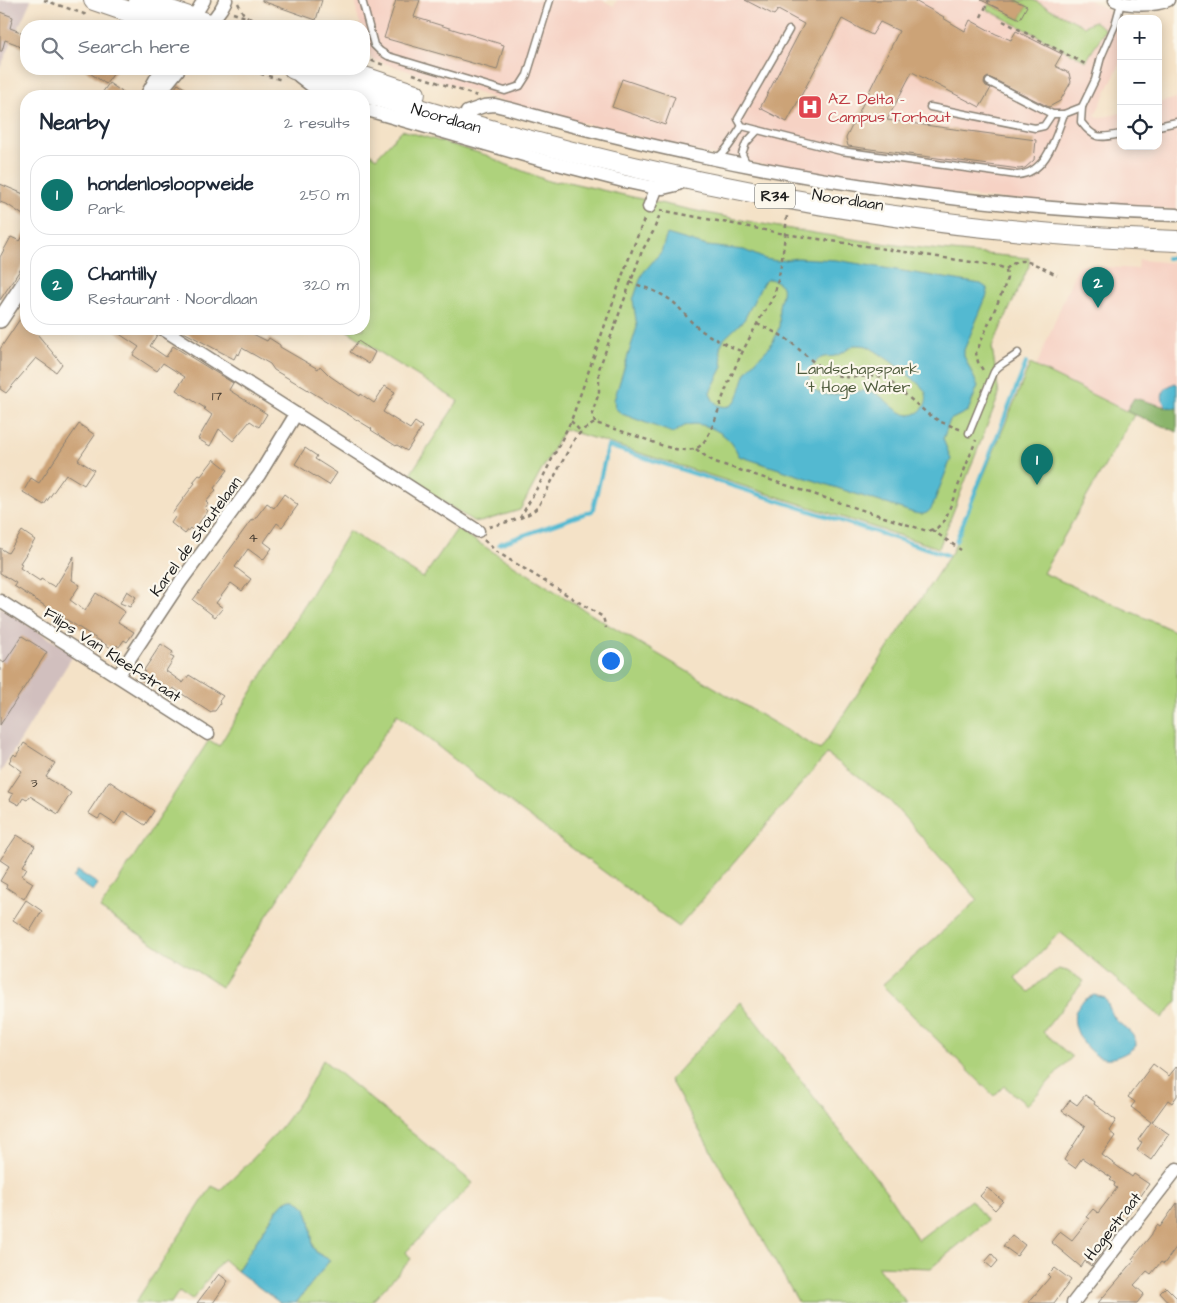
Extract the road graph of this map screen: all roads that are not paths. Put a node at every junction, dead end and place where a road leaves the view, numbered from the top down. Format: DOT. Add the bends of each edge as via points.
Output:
graph roads {
  1 [pos="139,0"];
  2 [pos="204,0"];
  3 [pos="226,0"];
  4 [pos="362,0"];
  5 [pos="550,0"];
  6 [pos="1168,0"];
  7 [pos="1119,1"];
  8 [pos="93,8"];
  9 [pos="144,20"];
  10 [pos="192,20"];
  11 [pos="203,20"];
  12 [pos="208,20"];
  13 [pos="367,20"];
  14 [pos="370,30"];
  15 [pos="789,30"];
  16 [pos="160,75"];
  17 [pos="172,75"];
  18 [pos="290,75"];
  19 [pos="298,75"];
  20 [pos="358,75"];
  21 [pos="989,82"];
  22 [pos="151,90"];
  23 [pos="160,90"];
  24 [pos="317,90"];
  25 [pos="352,90"];
  26 [pos="370,94"];
  27 [pos="930,107"];
  28 [pos="1082,107"];
  29 [pos="370,111"];
  30 [pos="467,112"];
  31 [pos="1052,114"];
  32 [pos="1064,114"];
  33 [pos="1177,122"];
  34 [pos="1162,125"];
  35 [pos="742,126"];
  36 [pos="758,130"];
  37 [pos="1117,135"];
  38 [pos="716,159"];
  39 [pos="747,165"];
  40 [pos="688,179"];
  41 [pos="657,187"];
  42 [pos="649,207"];
  43 [pos="1177,216"];
  44 [pos="1177,231"];
  45 [pos="1177,241"];
  46 [pos="20,290"];
  47 [pos="0,320"];
  48 [pos="172,335"];
  49 [pos="1018,353"];
  50 [pos="296,414"];
  51 [pos="969,433"];
  52 [pos="478,531"];
  53 [pos="0,601"];
  54 [pos="118,676"];
  55 [pos="208,734"];
  56 [pos="1177,1169"];
  57 [pos="1073,1303"];
  1 -- 10 [label="main road"];
  2 -- 11 [label="street"];
  3 -- 12 [label="street"];
  4 -- 13 [label="lane"];
  5 -- 14 [label="lane" via="527,75 520,86 505,91 388,56 374,45"];
  6 -- 7 [label="street" via="1161,3"];
  7 -- 28 [label="lane" via="1116,25"];
  8 -- 9 [label="main road"];
  15 -- 35 [label="lane" via="738,119"];
  16 -- 22 [label="street"];
  17 -- 23 [label="street"];
  18 -- 25 [label="main road, Noordlaan / R34"];
  19 -- 24 [label="street"];
  20 -- 30 [label="main road, Noordlaan / R34"];
  21 -- 31 [label="lane"];
  26 -- 40 [label="main road, Noordlaan / R34" via="618,164"];
  27 -- 31 [label="lane" via="1035,128 1044,126"];
  28 -- 32 [label="lane"];
  28 -- 37 [label="lane" via="1081,122 1088,131 1096,137"];
  29 -- 41 [label="street, Noordlaan" via="538,159"];
  30 -- 38 [label="street, Noordlaan" via="496,105"];
  30 -- 44 [label="main road, Noordlaan / R34" via="637,158 836,198 1001,219"];
  31 -- 32 [label="lane"];
  32 -- 36 [label="lane" via="1049,153 1033,170 1017,175 842,151"];
  33 -- 34 [label="lane"];
  35 -- 36 [label="lane"];
  35 -- 38 [label="lane"];
  36 -- 39 [label="lane" via="746,143 742,154"];
  38 -- 39 [label="street, Noordlaan"];
  39 -- 43 [label="street, Noordlaan" via="800,176 972,200"];
  40 -- 41 [label="street, Noordlaan" via="676,185"];
  40 -- 45 [label="main road, Noordlaan / R34" via="812,203 950,224 1070,236"];
  41 -- 42 [label="street"];
  46 -- 47 [label="street"];
  48 -- 50 [label="street"];
  49 -- 51 [label="lane" via="997,367"];
  50 -- 52 [label="street"];
  50 -- 54 [label="street, Karel de Stoutelaan" via="259,474"];
  53 -- 54 [label="street, Filips Van Kleefstraat"];
  54 -- 55 [label="street, Filips Van Kleefstraat"];
  56 -- 57 [label="street, Hogestraat"];
}
